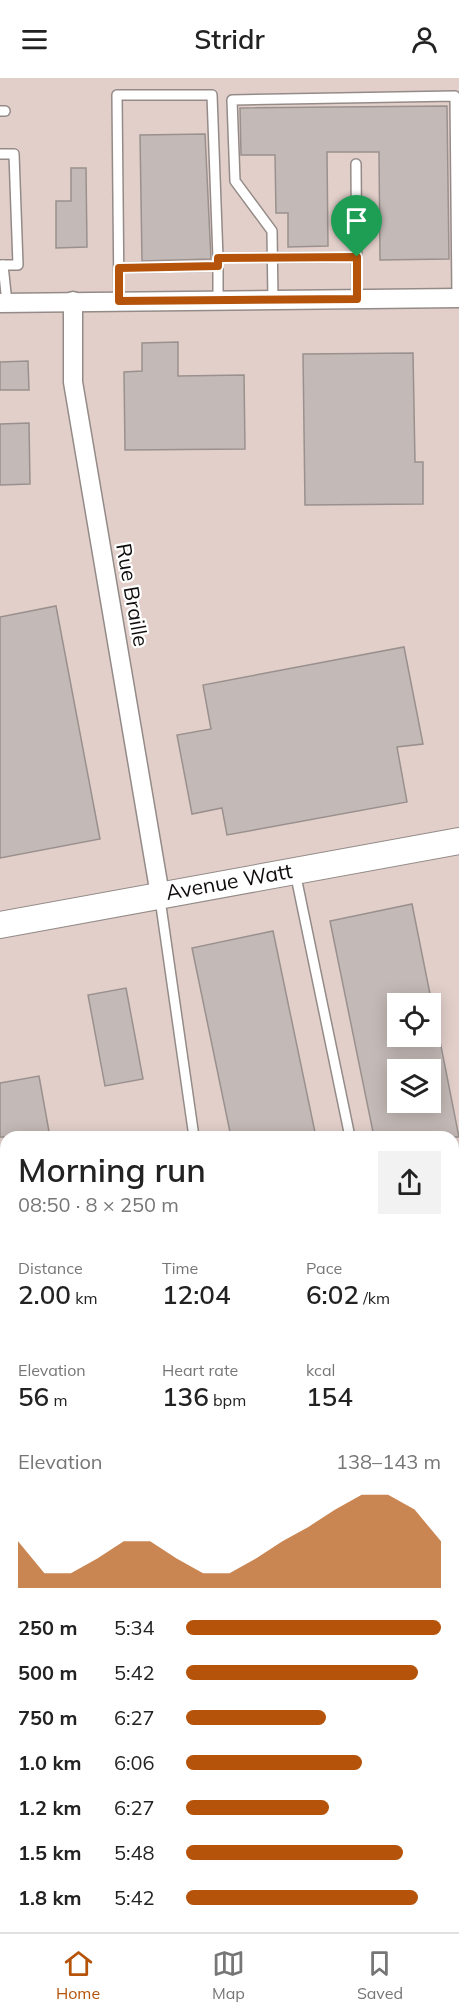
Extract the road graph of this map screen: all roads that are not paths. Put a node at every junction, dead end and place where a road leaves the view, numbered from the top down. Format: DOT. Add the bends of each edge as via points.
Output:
graph roads {
  1 [pos="0,154"];
  2 [pos="356,164"];
  3 [pos="273,257"];
  4 [pos="357,257"];
  5 [pos="218,262"];
  6 [pos="1,265"];
  7 [pos="119,268"];
  8 [pos="458,298"];
  9 [pos="357,299"];
  10 [pos="218,300"];
  11 [pos="273,300"];
  12 [pos="73,301"];
  13 [pos="119,301"];
  14 [pos="3,303"];
  15 [pos="459,841"];
  16 [pos="294,870"];
  17 [pos="160,895"];
  18 [pos="0,925"];
  19 [pos="193,1131"];
  20 [pos="349,1131"];
  1 -- 6 [label="lane" via="14,154 18,265"];
  2 -- 4 [label="lane"];
  3 -- 4 [label="lane"];
  3 -- 5 [label="lane"];
  3 -- 8 [label="lane" via="272,231 235,181 232,100 456,96"];
  3 -- 11 [label="lane"];
  4 -- 9 [label="lane"];
  5 -- 7 [label="lane"];
  5 -- 7 [label="lane" via="213,95 117,95"];
  5 -- 10 [label="lane"];
  6 -- 14 [label="lane"];
  7 -- 13 [label="lane"];
  8 -- 9 [label="street"];
  9 -- 11 [label="street"];
  10 -- 11 [label="street"];
  10 -- 13 [label="street"];
  12 -- 13 [label="street"];
  12 -- 14 [label="street"];
  12 -- 17 [label="street, Rue Braille" via="73,382"];
  15 -- 16 [label="street, Avenue Watt"];
  16 -- 17 [label="street, Avenue Watt"];
  16 -- 20 [label="lane"];
  17 -- 18 [label="street, Avenue Watt"];
  17 -- 19 [label="lane"];
}
